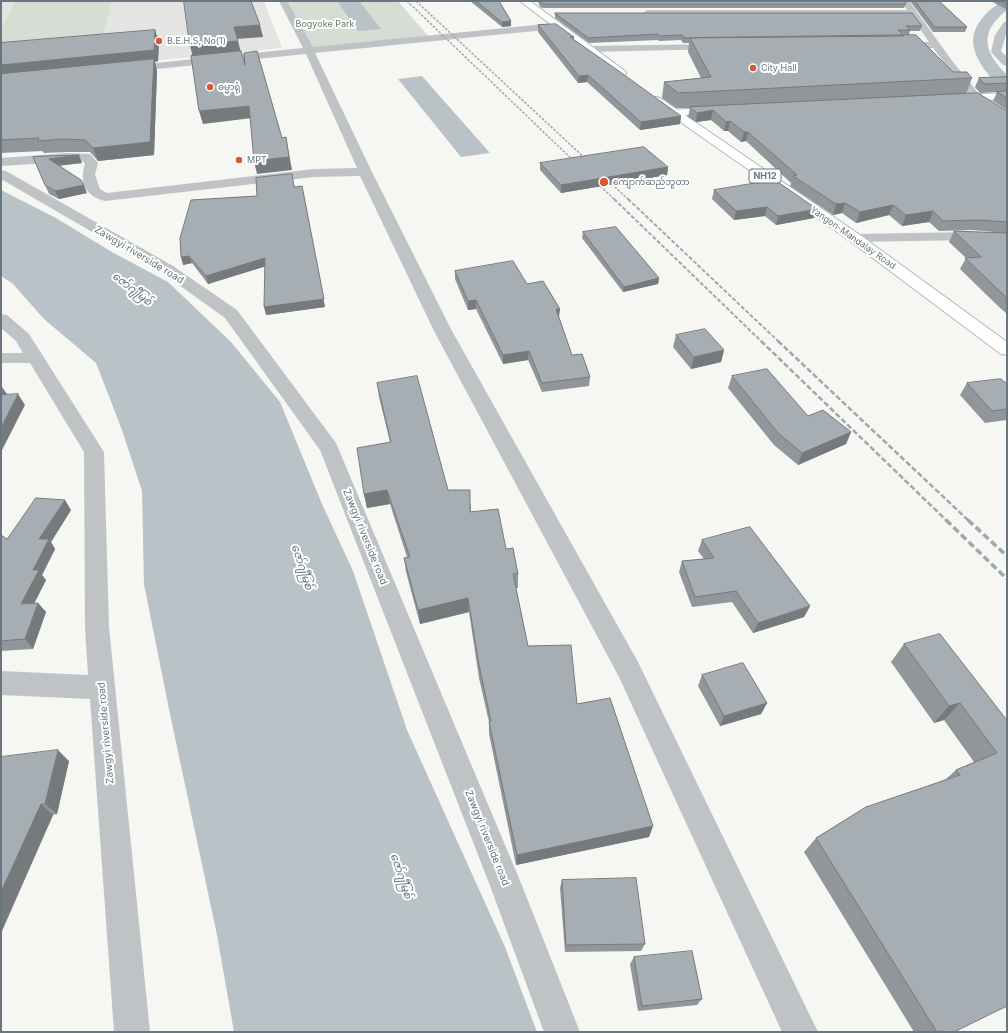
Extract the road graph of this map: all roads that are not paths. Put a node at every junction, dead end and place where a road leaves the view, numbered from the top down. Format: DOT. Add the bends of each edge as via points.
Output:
graph roads {
  1 [pos="284,1"];
  2 [pos="524,1"];
  3 [pos="905,1"];
  4 [pos="912,12"];
  5 [pos="634,13"];
  6 [pos="557,23"];
  7 [pos="1007,24"];
  8 [pos="935,45"];
  9 [pos="888,46"];
  10 [pos="732,47"];
  11 [pos="588,49"];
  12 [pos="310,53"];
  13 [pos="1007,63"];
  14 [pos="119,70"];
  15 [pos="630,81"];
  16 [pos="648,94"];
  17 [pos="1007,96"];
  18 [pos="976,97"];
  19 [pos="944,99"];
  20 [pos="729,110"];
  21 [pos="673,113"];
  22 [pos="1007,116"];
  23 [pos="1,162"];
  24 [pos="365,172"];
  25 [pos="1,174"];
  26 [pos="855,238"];
  27 [pos="1007,238"];
  28 [pos="1,319"];
  29 [pos="1007,350"];
  30 [pos="1,358"];
  31 [pos="36,358"];
  32 [pos="1,683"];
  33 [pos="103,688"];
  34 [pos="132,1032"];
  35 [pos="562,1032"];
  36 [pos="800,1032"];
  1 -- 12 [label="street"];
  2 -- 6 [label="main road"];
  3 -- 4 [label="street"];
  4 -- 5 [label="street"];
  4 -- 8 [label="street"];
  6 -- 11 [label="main road"];
  6 -- 12 [label="street"];
  7 -- 13 [label="street" via="1000,35 996,52"];
  8 -- 9 [label="street"];
  8 -- 18 [label="street"];
  10 -- 11 [label="street"];
  11 -- 15 [label="main road"];
  12 -- 14 [label="street"];
  12 -- 24 [label="street"];
  16 -- 21 [label="main road, Yangon-Mandalay Road / NH12"];
  17 -- 18 [label="main road"];
  18 -- 19 [label="main road"];
  18 -- 22 [label="street"];
  20 -- 21 [label="main road"];
  21 -- 26 [label="main road, Yangon-Mandalay Road / NH12"];
  23 -- 24 [label="street" via="86,157 92,163 88,175 94,191 105,197 314,173"];
  24 -- 36 [label="street" via="443,331 629,670"];
  25 -- 35 [label="street, Zawgyi riverside road" via="167,269 232,314 329,448 505,883"];
  26 -- 27 [label="street"];
  26 -- 29 [label="main road, Yangon-Mandalay Road / NH12"];
  28 -- 31 [label="street, Zawgyi riverside road" via="23,338"];
  30 -- 31 [label="street"];
  31 -- 33 [label="street, Zawgyi riverside road" via="94,452 97,627"];
  32 -- 33 [label="street"];
  33 -- 34 [label="street, Zawgyi riverside road"];
}
